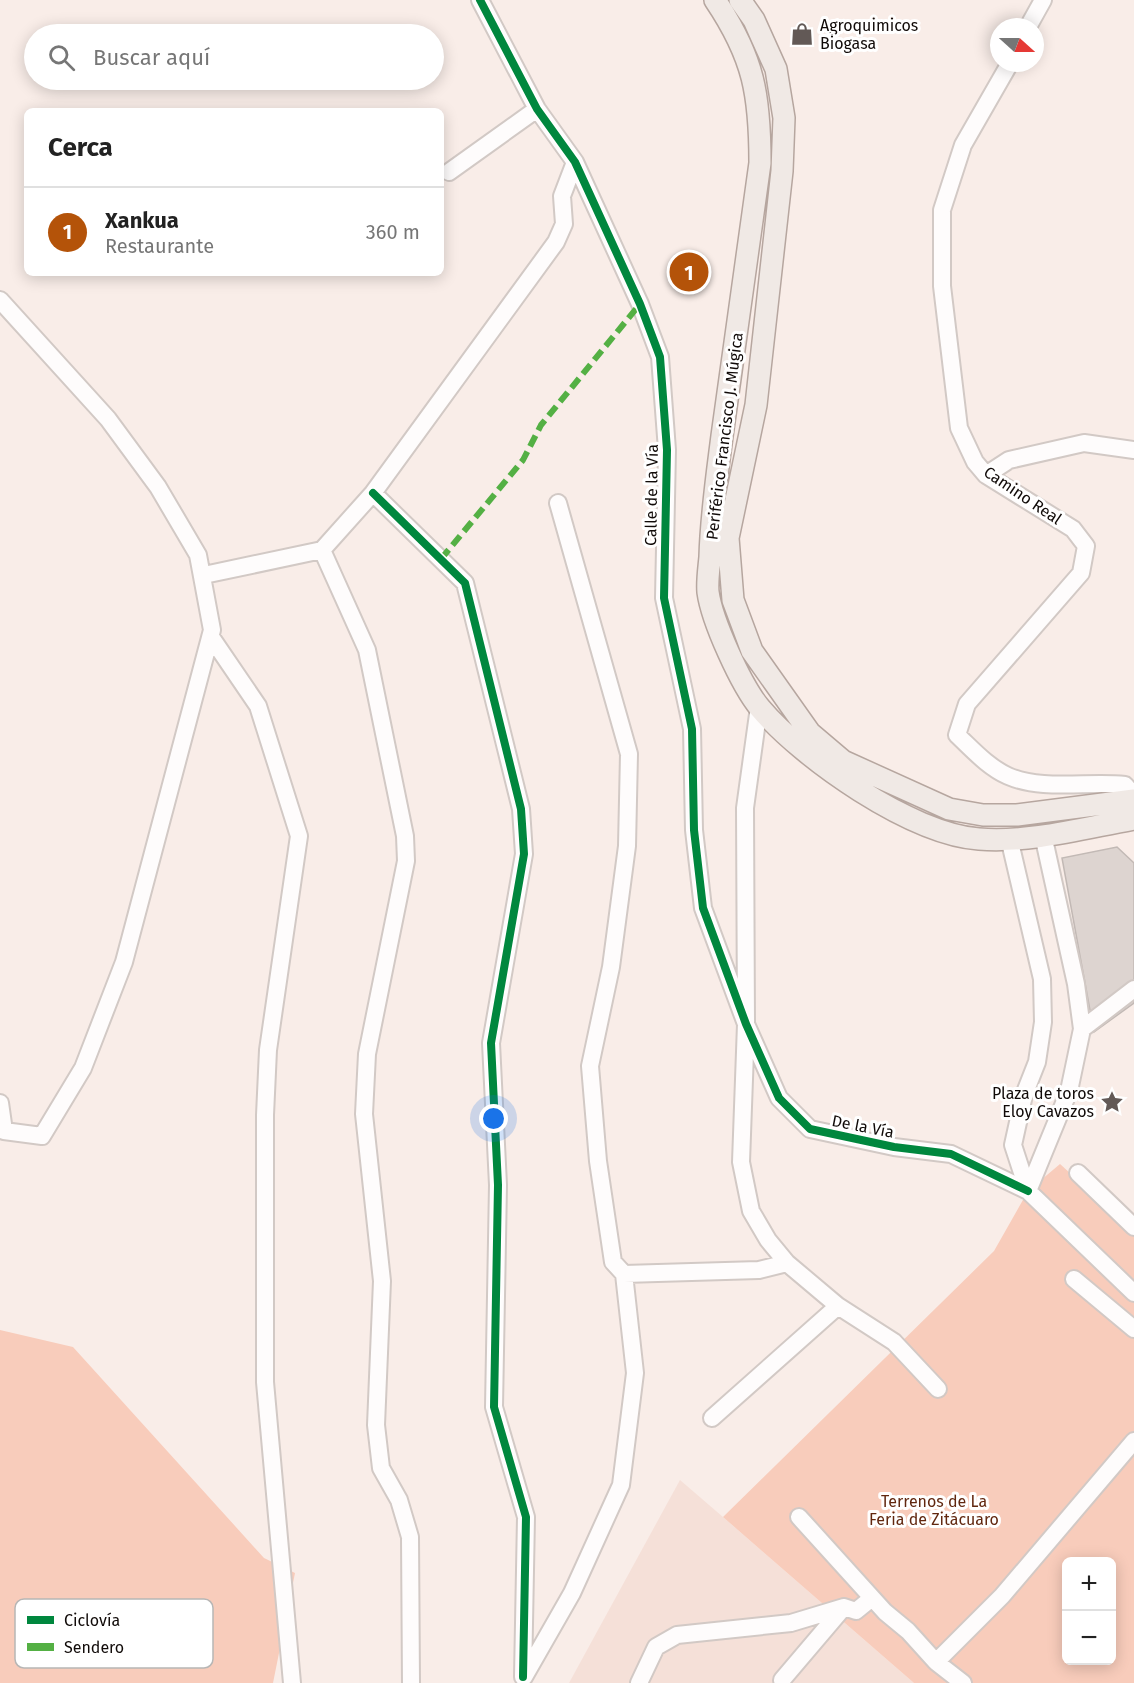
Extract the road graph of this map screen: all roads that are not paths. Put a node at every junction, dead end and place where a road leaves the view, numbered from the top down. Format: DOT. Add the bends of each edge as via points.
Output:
graph roads {
  1 [pos="480,0"];
  2 [pos="715,0"];
  3 [pos="740,0"];
  4 [pos="1042,0"];
  5 [pos="1033,18"];
  6 [pos="1005,72"];
  7 [pos="537,109"];
  8 [pos="575,162"];
  9 [pos="449,172"];
  10 [pos="0,300"];
  11 [pos="1134,450"];
  12 [pos="987,475"];
  13 [pos="373,493"];
  14 [pos="558,503"];
  15 [pos="322,550"];
  16 [pos="204,574"];
  17 [pos="211,637"];
  18 [pos="759,707"];
  19 [pos="1134,798"];
  20 [pos="1134,819"];
  21 [pos="1043,835"];
  22 [pos="1010,838"];
  23 [pos="1134,989"];
  24 [pos="746,1024"];
  25 [pos="1082,1029"];
  26 [pos="0,1104"];
  27 [pos="1078,1173"];
  28 [pos="1028,1191"];
  29 [pos="1134,1227"];
  30 [pos="787,1263"];
  31 [pos="624,1274"];
  32 [pos="1074,1279"];
  33 [pos="1134,1295"];
  34 [pos="838,1306"];
  35 [pos="1119,1315"];
  36 [pos="1134,1329"];
  37 [pos="938,1389"];
  38 [pos="712,1418"];
  39 [pos="1134,1441"];
  40 [pos="799,1517"];
  41 [pos="872,1598"];
  42 [pos="844,1607"];
  43 [pos="936,1662"];
  44 [pos="522,1680"];
  45 [pos="782,1680"];
  46 [pos="292,1683"];
  47 [pos="411,1683"];
  48 [pos="639,1683"];
  49 [pos="963,1683"];
  1 -- 7 [label="street, Calle de la Vía"];
  2 -- 18 [label="main road, Periférico Francisco J. Múgica" via="743,48 754,78 760,118 760,164 711,516 708,592 725,643"];
  3 -- 19 [label="main road, Periférico Francisco J. Múgica" via="754,20 776,69 784,118 782,171 756,405 728,538 733,600 752,651 810,733 843,761 949,809 1017,815"];
  4 -- 5 [label="street"];
  6 -- 12 [label="street, Camino Real" via="963,145 942,210 942,286 959,428 975,462"];
  7 -- 8 [label="street, Calle de la Vía"];
  7 -- 9 [label="street"];
  8 -- 13 [label="street" via="562,196 564,224 556,242"];
  8 -- 24 [label="street, Calle de la Vía" via="660,357 667,450 664,598 692,729 694,830 704,908"];
  10 -- 16 [label="street" via="108,419 158,487 198,555"];
  11 -- 12 [label="street" via="1084,443 1009,460"];
  12 -- 19 [label="street, Camino Real" via="1073,529 1086,546 1081,573 967,704 957,735 1008,776 1028,782 1125,785"];
  13 -- 15 [label="street"];
  13 -- 44 [label="street" via="465,583 521,809 524,854 491,1043 498,1185 494,1407 526,1517"];
  14 -- 31 [label="street" via="629,754 627,846 611,967 590,1066 598,1161 613,1262"];
  15 -- 16 [label="street"];
  15 -- 47 [label="street" via="367,650 405,836 406,861 367,1054 364,1114 382,1281 376,1425 381,1468 399,1500 410,1537"];
  16 -- 17 [label="street"];
  17 -- 26 [label="street" via="124,962 83,1068 42,1136 4,1131"];
  17 -- 46 [label="street" via="258,705 299,836 268,1050 265,1114 265,1382"];
  18 -- 22 [label="main road, Periférico Francisco J. Múgica" via="803,752 874,800 955,834 978,839"];
  18 -- 24 [label="street" via="745,808"];
  20 -- 21 [label="main road, Periférico Francisco J. Múgica"];
  21 -- 22 [label="main road, Periférico Francisco J. Múgica"];
  21 -- 25 [label="street"];
  22 -- 28 [label="street" via="1042,979 1043,1022 1013,1145"];
  23 -- 25 [label="street"];
  24 -- 28 [label="street, De la Vía" via="779,1098 810,1129 894,1147 951,1154"];
  24 -- 30 [label="street" via="741,1162 751,1211"];
  25 -- 28 [label="street" via="1069,1091"];
  27 -- 29 [label="street"];
  28 -- 33 [label="street"];
  30 -- 31 [label="street" via="759,1270"];
  30 -- 34 [label="street"];
  31 -- 44 [label="street" via="635,1373 621,1485 572,1593"];
  32 -- 35 [label="street"];
  33 -- 35 [label="street"];
  34 -- 37 [label="street" via="894,1342"];
  34 -- 38 [label="street"];
  35 -- 36 [label="street"];
  39 -- 43 [label="street" via="1002,1596"];
  40 -- 41 [label="street"];
  41 -- 42 [label="street" via="856,1611"];
  41 -- 43 [label="street"];
  42 -- 45 [label="street"];
  42 -- 48 [label="street" via="791,1623 677,1635 656,1647"];
  43 -- 49 [label="street"];
}
